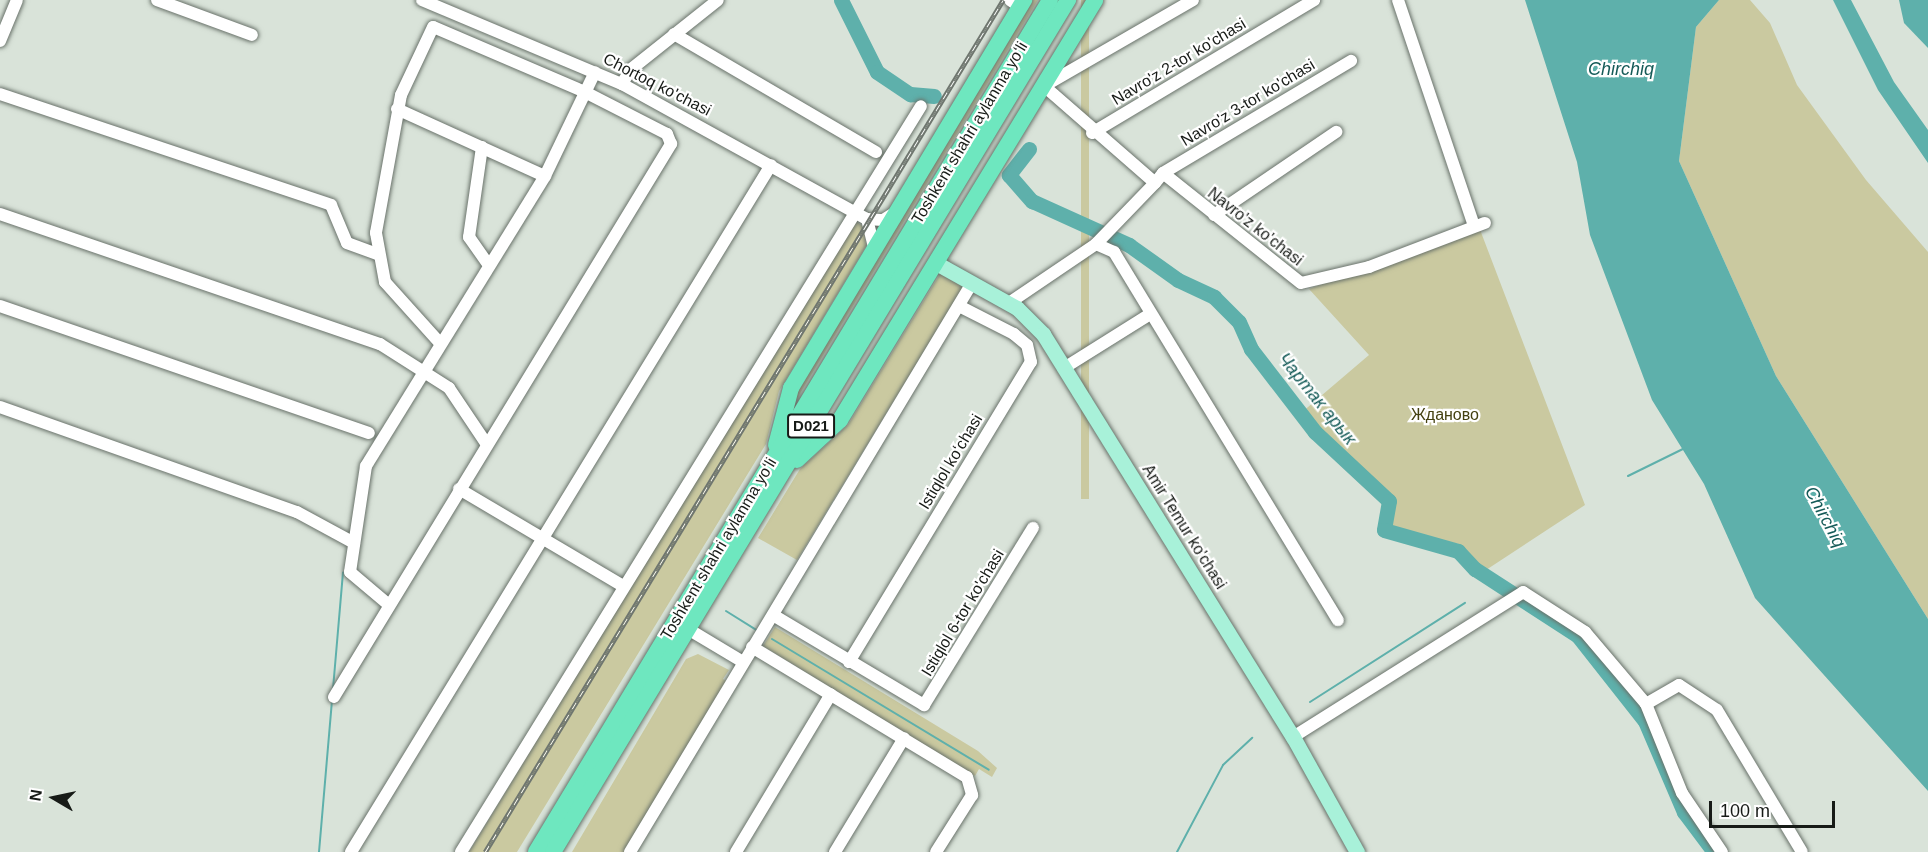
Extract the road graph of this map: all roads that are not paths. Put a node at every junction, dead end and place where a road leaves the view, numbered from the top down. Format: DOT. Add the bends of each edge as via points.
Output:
graph roads {
  1 [pos="17,0"];
  2 [pos="157,0"];
  3 [pos="422,0"];
  4 [pos="718,0"];
  5 [pos="1050,0"];
  6 [pos="1068,0"];
  7 [pos="1095,0"];
  8 [pos="1193,0"];
  9 [pos="1314,0"];
  10 [pos="1398,0"];
  11 [pos="1018,2"];
  12 [pos="674,34"];
  13 [pos="252,35"];
  14 [pos="0,41"];
  15 [pos="1351,61"];
  16 [pos="595,72"];
  17 [pos="622,84"];
  18 [pos="1044,86"];
  19 [pos="585,92"];
  20 [pos="0,94"];
  21 [pos="921,106"];
  22 [pos="397,109"];
  23 [pos="1336,132"];
  24 [pos="1092,133"];
  25 [pos="482,147"];
  26 [pos="876,152"];
  27 [pos="771,165"];
  28 [pos="545,176"];
  29 [pos="1159,178"];
  30 [pos="898,209"];
  31 [pos="855,213"];
  32 [pos="0,214"];
  33 [pos="1214,215"];
  34 [pos="867,219"];
  35 [pos="1098,242"];
  36 [pos="872,253"];
  37 [pos="378,254"];
  38 [pos="936,263"];
  39 [pos="489,266"];
  40 [pos="972,283"];
  41 [pos="1009,303"];
  42 [pos="0,306"];
  43 [pos="959,306"];
  44 [pos="1150,314"];
  45 [pos="440,344"];
  46 [pos="1064,368"];
  47 [pos="423,370"];
  48 [pos="0,407"];
  49 [pos="369,433"];
  50 [pos="486,443"];
  51 [pos="777,468"];
  52 [pos="459,489"];
  53 [pos="1033,528"];
  54 [pos="541,536"];
  55 [pos="354,543"];
  56 [pos="623,586"];
  57 [pos="389,604"];
  58 [pos="773,615"];
  59 [pos="1338,620"];
  60 [pos="681,626"];
  61 [pos="752,647"];
  62 [pos="743,662"];
  63 [pos="849,662"];
  64 [pos="831,694"];
  65 [pos="334,697"];
  66 [pos="1646,704"];
  67 [pos="1293,737"];
  68 [pos="904,738"];
  69 [pos="351,852"];
  70 [pos="461,852"];
  71 [pos="536,852"];
  72 [pos="553,852"];
  73 [pos="630,852"];
  74 [pos="736,852"];
  75 [pos="835,852"];
  76 [pos="936,852"];
  77 [pos="1357,852"];
  78 [pos="1722,852"];
  79 [pos="1802,852"];
  1 -- 14 [label="street"];
  2 -- 13 [label="street"];
  3 -- 16 [label="street, Chortoq ko'chasi"];
  4 -- 12 [label="street"];
  5 -- 51 [label="highway, Toshkent shahri aylanma yoʻli / D021"];
  6 -- 51 [label="highway, Toshkent shahri aylanma yoʻli / D021"];
  7 -- 18 [label="highway"];
  8 -- 18 [label="street"];
  9 -- 24 [label="street, Navro'z 2-tor ko'chasi"];
  10 -- 33 [label="street, Navro'z ko'chasi" via="1479,224 1369,267 1305,284"];
  11 -- 30 [label="highway"];
  12 -- 17 [label="street" via="630,70"];
  12 -- 26 [label="street"];
  15 -- 29 [label="street, Navro'z 3-tor ko'chasi"];
  16 -- 17 [label="street, Chortoq ko'chasi"];
  16 -- 19 [label="street"];
  17 -- 27 [label="street, Chortoq ko'chasi"];
  18 -- 24 [label="street, Navro'z ko'chasi"];
  18 -- 38 [label="highway"];
  19 -- 22 [label="street" via="433,27"];
  19 -- 28 [label="street"];
  19 -- 50 [label="street" via="667,134 670,147"];
  20 -- 37 [label="street" via="331,205 346,243"];
  21 -- 31 [label="street"];
  22 -- 25 [label="street"];
  22 -- 37 [label="street" via="380,201"];
  23 -- 33 [label="street"];
  24 -- 29 [label="street, Navro'z ko'chasi"];
  25 -- 28 [label="street"];
  25 -- 39 [label="street" via="469,237"];
  27 -- 31 [label="street, Chortoq ko'chasi"];
  27 -- 54 [label="street"];
  28 -- 39 [label="street"];
  29 -- 33 [label="street, Navro'z ko'chasi"];
  29 -- 35 [label="street, Navro'z 3-tor ko'chasi"];
  30 -- 34 [label="street" via="887,219"];
  30 -- 36 [label="highway"];
  31 -- 34 [label="street, Chortoq ko'chasi"];
  31 -- 56 [label="street"];
  32 -- 47 [label="street" via="357,333"];
  34 -- 36 [label="street" via="875,238"];
  35 -- 41 [label="street, Navro'z 3-tor ko'chasi"];
  35 -- 44 [label="street" via="1114,252"];
  36 -- 51 [label="highway" via="790,388"];
  37 -- 45 [label="street" via="385,282"];
  38 -- 40 [label="main road, Amir Temur ko'chasi"];
  38 -- 51 [label="highway" via="840,420"];
  39 -- 45 [label="street"];
  40 -- 41 [label="main road, Amir Temur ko'chasi"];
  40 -- 43 [label="street"];
  41 -- 46 [label="main road, Amir Temur ko'chasi" via="1034,322"];
  42 -- 49 [label="street"];
  43 -- 58 [label="street"];
  43 -- 63 [label="street, Istiqlol koʻchasi" via="1014,334 1027,345 1031,362"];
  44 -- 46 [label="street"];
  44 -- 59 [label="street"];
  45 -- 47 [label="street"];
  46 -- 67 [label="main road, Amir Temur ko'chasi"];
  47 -- 50 [label="street" via="449,388"];
  47 -- 55 [label="street" via="366,466"];
  48 -- 55 [label="street" via="297,512"];
  50 -- 52 [label="street"];
  51 -- 60 [label="highway, Toshkent shahri aylanma yoʻli / D021"];
  52 -- 54 [label="street"];
  52 -- 57 [label="street"];
  53 -- 63 [label="street, Istiqlol 6-tor ko'chasi" via="930,700 915,704"];
  54 -- 56 [label="street"];
  54 -- 69 [label="street"];
  55 -- 57 [label="street" via="350,572"];
  56 -- 70 [label="street"];
  57 -- 65 [label="street"];
  58 -- 61 [label="street"];
  58 -- 63 [label="street"];
  60 -- 62 [label="street"];
  60 -- 71 [label="highway, Toshkent shahri aylanma yoʻli / D021"];
  60 -- 72 [label="highway, Toshkent shahri aylanma yoʻli / D021"];
  61 -- 62 [label="street"];
  61 -- 64 [label="street"];
  62 -- 73 [label="street"];
  64 -- 68 [label="street"];
  64 -- 74 [label="street"];
  66 -- 67 [label="street" via="1585,632 1524,592"];
  66 -- 78 [label="street" via="1682,793"];
  66 -- 79 [label="street" via="1679,685 1717,710"];
  67 -- 77 [label="main road, Amir Temur ko'chasi"];
  68 -- 75 [label="street"];
  68 -- 76 [label="street" via="964,774 972,785 972,795"];
}
